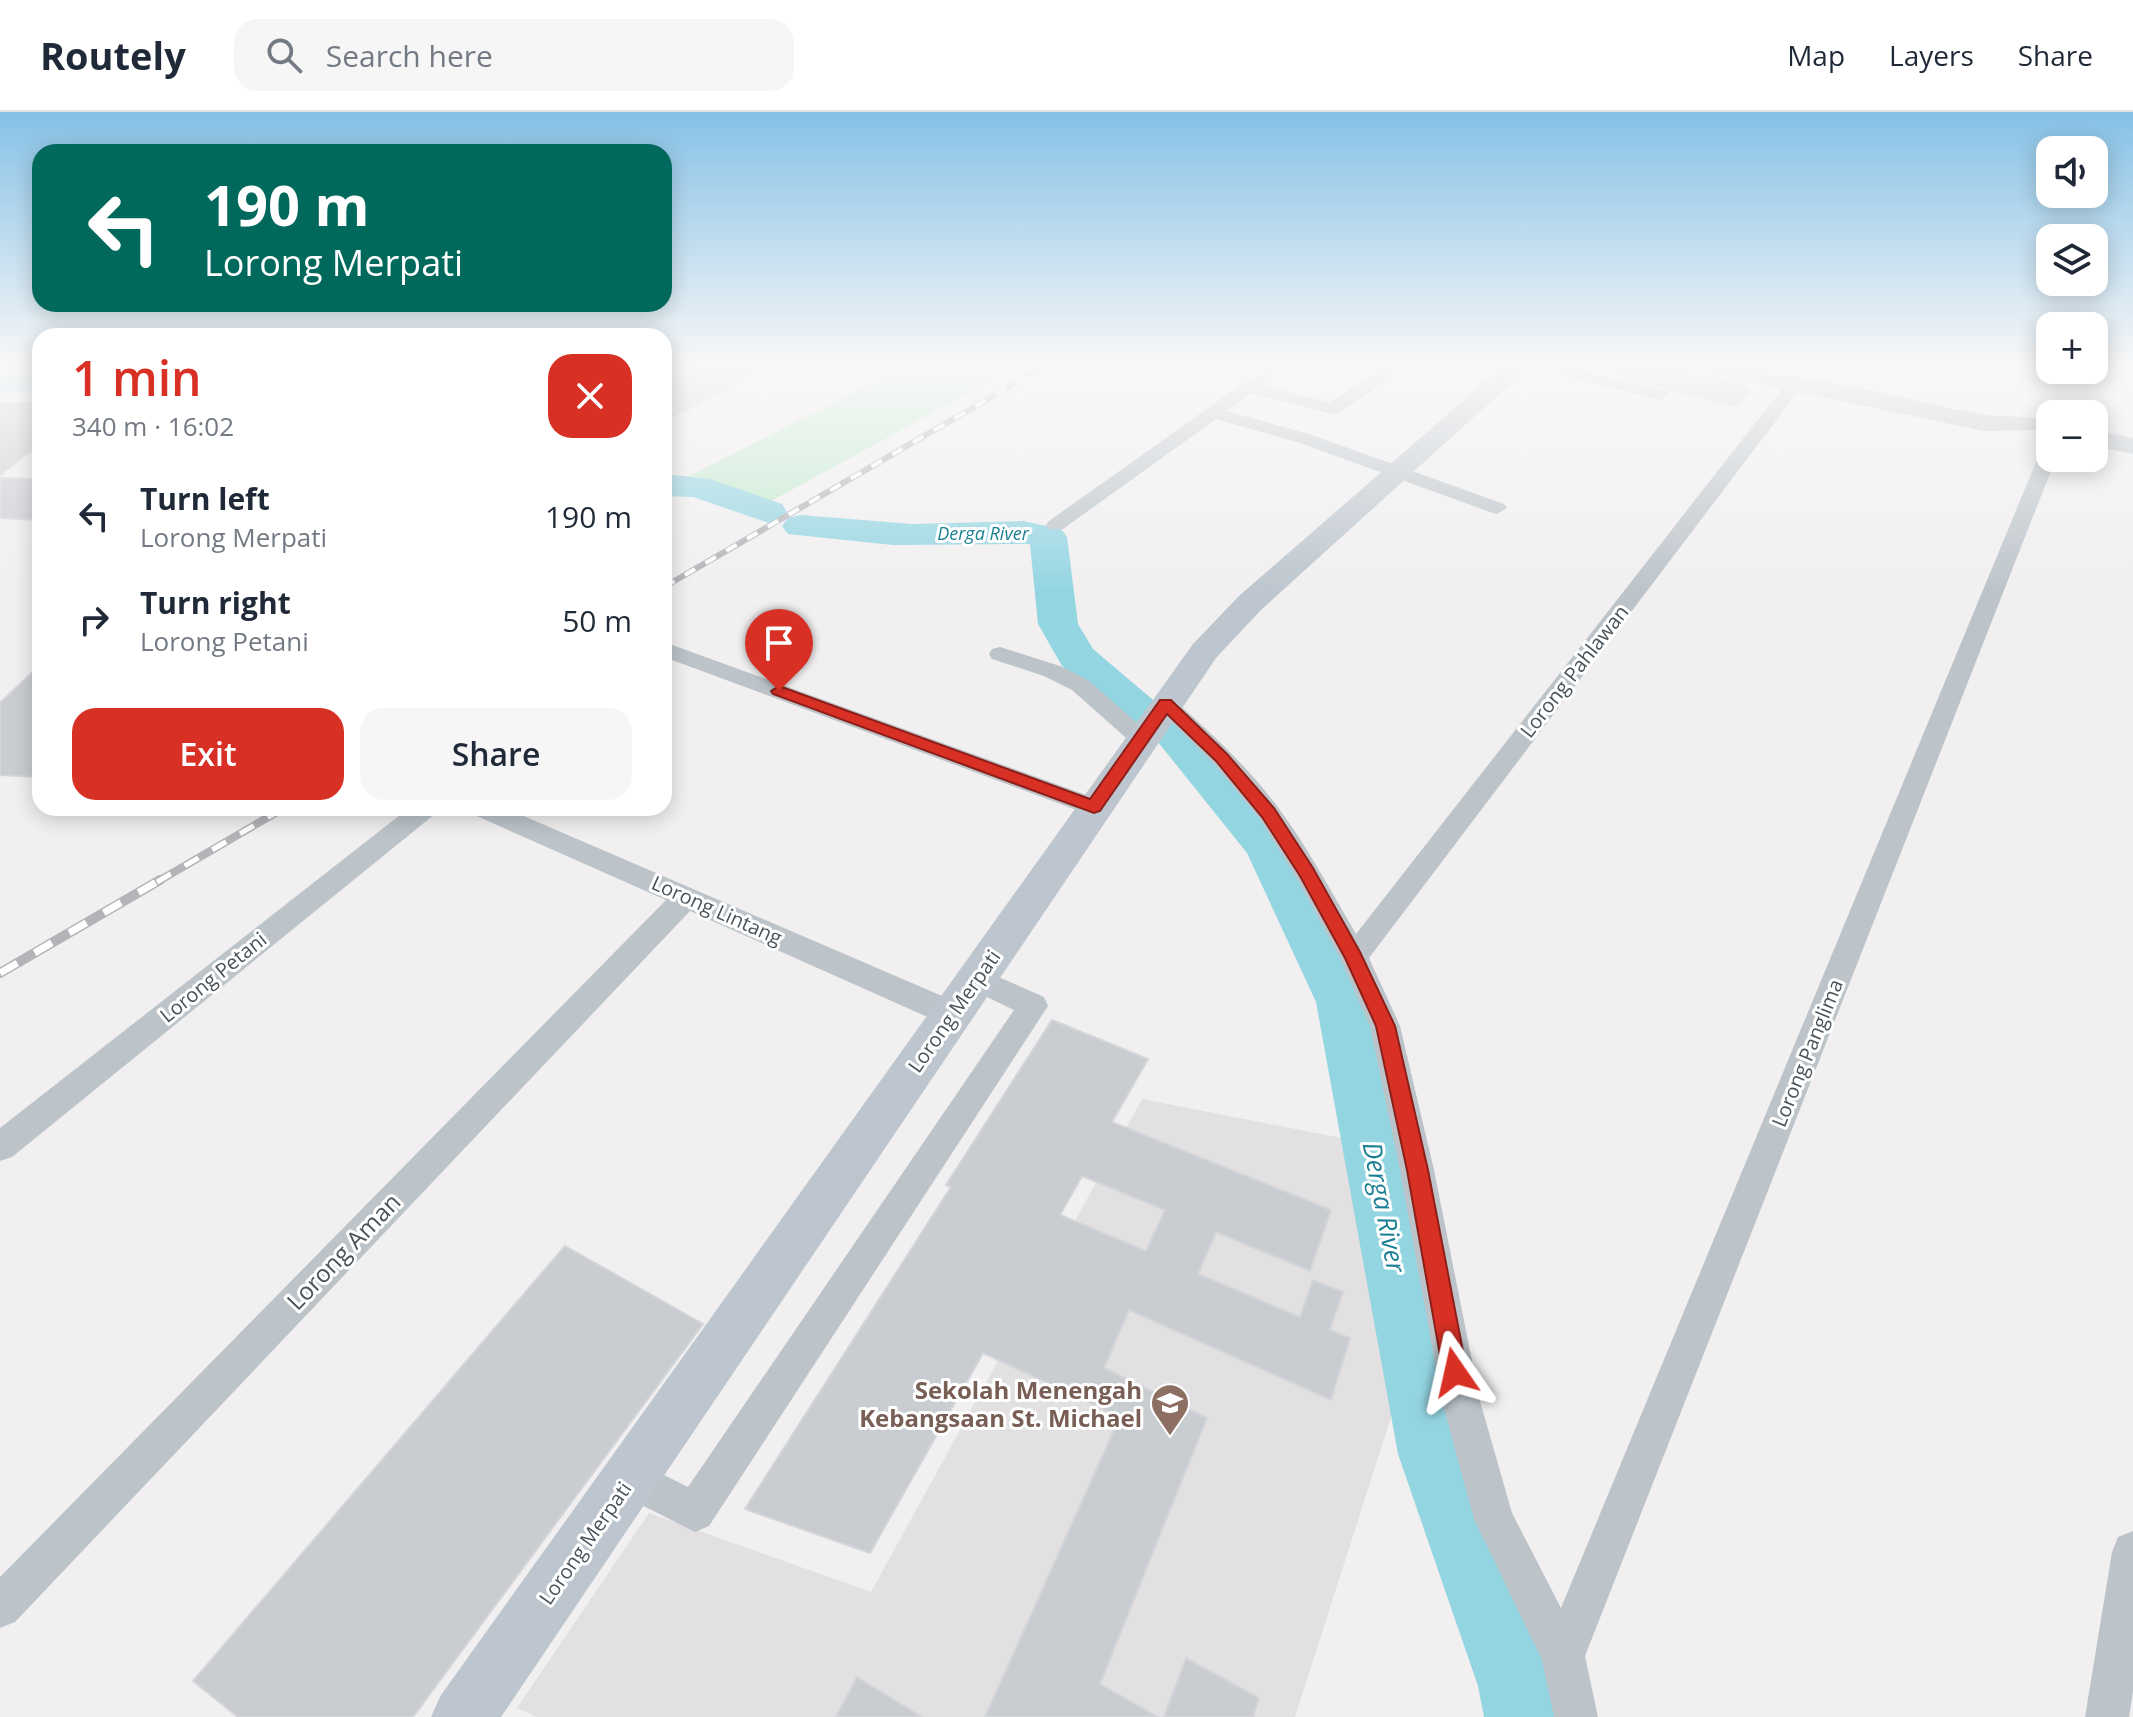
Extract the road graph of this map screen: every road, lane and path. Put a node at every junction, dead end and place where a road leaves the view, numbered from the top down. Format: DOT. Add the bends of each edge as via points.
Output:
graph roads {
  1 [pos="1170,442"];
  2 [pos="1314,442"];
  3 [pos="1432,442"];
  4 [pos="1752,442"];
  5 [pos="2113,442"];
  6 [pos="2133,446"];
  7 [pos="2041,472"];
  8 [pos="1397,473"];
  9 [pos="1497,508"];
  10 [pos="1056,525"];
  11 [pos="672,652"];
  12 [pos="1000,654"];
  13 [pos="1154,721"];
  14 [pos="1094,807"];
  15 [pos="416,816"];
  16 [pos="500,816"];
  17 [pos="687,896"];
  18 [pos="1354,957"];
  19 [pos="976,979"];
  20 [pos="952,1014"];
  21 [pos="0,1147"];
  22 [pos="630,1478"];
  23 [pos="2133,1552"];
  24 [pos="0,1607"];
  25 [pos="1563,1656"];
  26 [pos="463,1717"];
  27 [pos="1576,1717"];
  28 [pos="2107,1717"];
  1 -- 10 [label="street"];
  2 -- 8 [label="street"];
  3 -- 8 [label="street, Lorong Merpati"];
  4 -- 18 [label="street, Lorong Pahlawan"];
  5 -- 6 [label="street"];
  7 -- 25 [label="street, Lorong Panglima"];
  8 -- 9 [label="street"];
  8 -- 13 [label="street, Lorong Merpati" via="1226,625"];
  11 -- 14 [label="street"];
  12 -- 13 [label="street" via="1052,671"];
  13 -- 14 [label="street, Lorong Merpati"];
  13 -- 18 [label="street" via="1222,757 1268,812"];
  14 -- 19 [label="street, Lorong Merpati"];
  15 -- 21 [label="street, Lorong Petani"];
  16 -- 17 [label="street, Lorong Lintang"];
  17 -- 20 [label="street, Lorong Lintang"];
  17 -- 24 [label="street, Lorong Aman"];
  18 -- 25 [label="street" via="1385,1026 1461,1401 1494,1519"];
  19 -- 20 [label="street, Lorong Merpati"];
  19 -- 22 [label="street" via="1033,1006 695,1512"];
  20 -- 22 [label="street, Lorong Merpati"];
  22 -- 26 [label="street, Lorong Merpati"];
  23 -- 28 [label="street"];
  25 -- 27 [label="street"];
}
